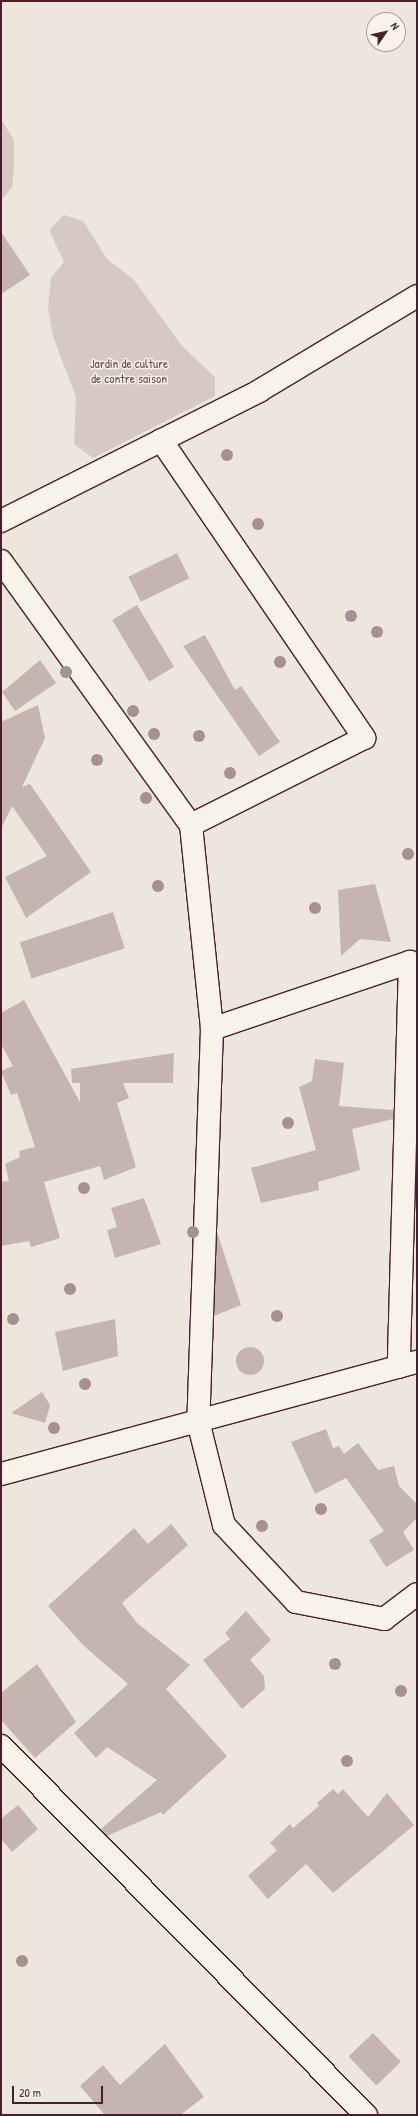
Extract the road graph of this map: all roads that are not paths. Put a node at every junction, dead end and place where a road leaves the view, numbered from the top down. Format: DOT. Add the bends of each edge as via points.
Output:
graph roads {
  1 [pos="417,296"];
  2 [pos="161,440"];
  3 [pos="1,521"];
  4 [pos="1,561"];
  5 [pos="191,825"];
  6 [pos="414,961"];
  7 [pos="212,1029"];
  8 [pos="408,1365"];
  9 [pos="198,1421"];
  10 [pos="1,1474"];
  11 [pos="417,1594"];
  12 [pos="1,1746"];
  13 [pos="366,2115"];
  1 -- 2 [label="street" via="259,391"];
  2 -- 3 [label="street"];
  2 -- 5 [label="street" via="364,738"];
  4 -- 5 [label="street"];
  5 -- 7 [label="street"];
  6 -- 7 [label="street"];
  6 -- 8 [label="street"];
  7 -- 9 [label="street"];
  8 -- 9 [label="street"];
  9 -- 10 [label="street"];
  9 -- 11 [label="street" via="224,1525 296,1602 384,1619"];
  12 -- 13 [label="street"];
}
